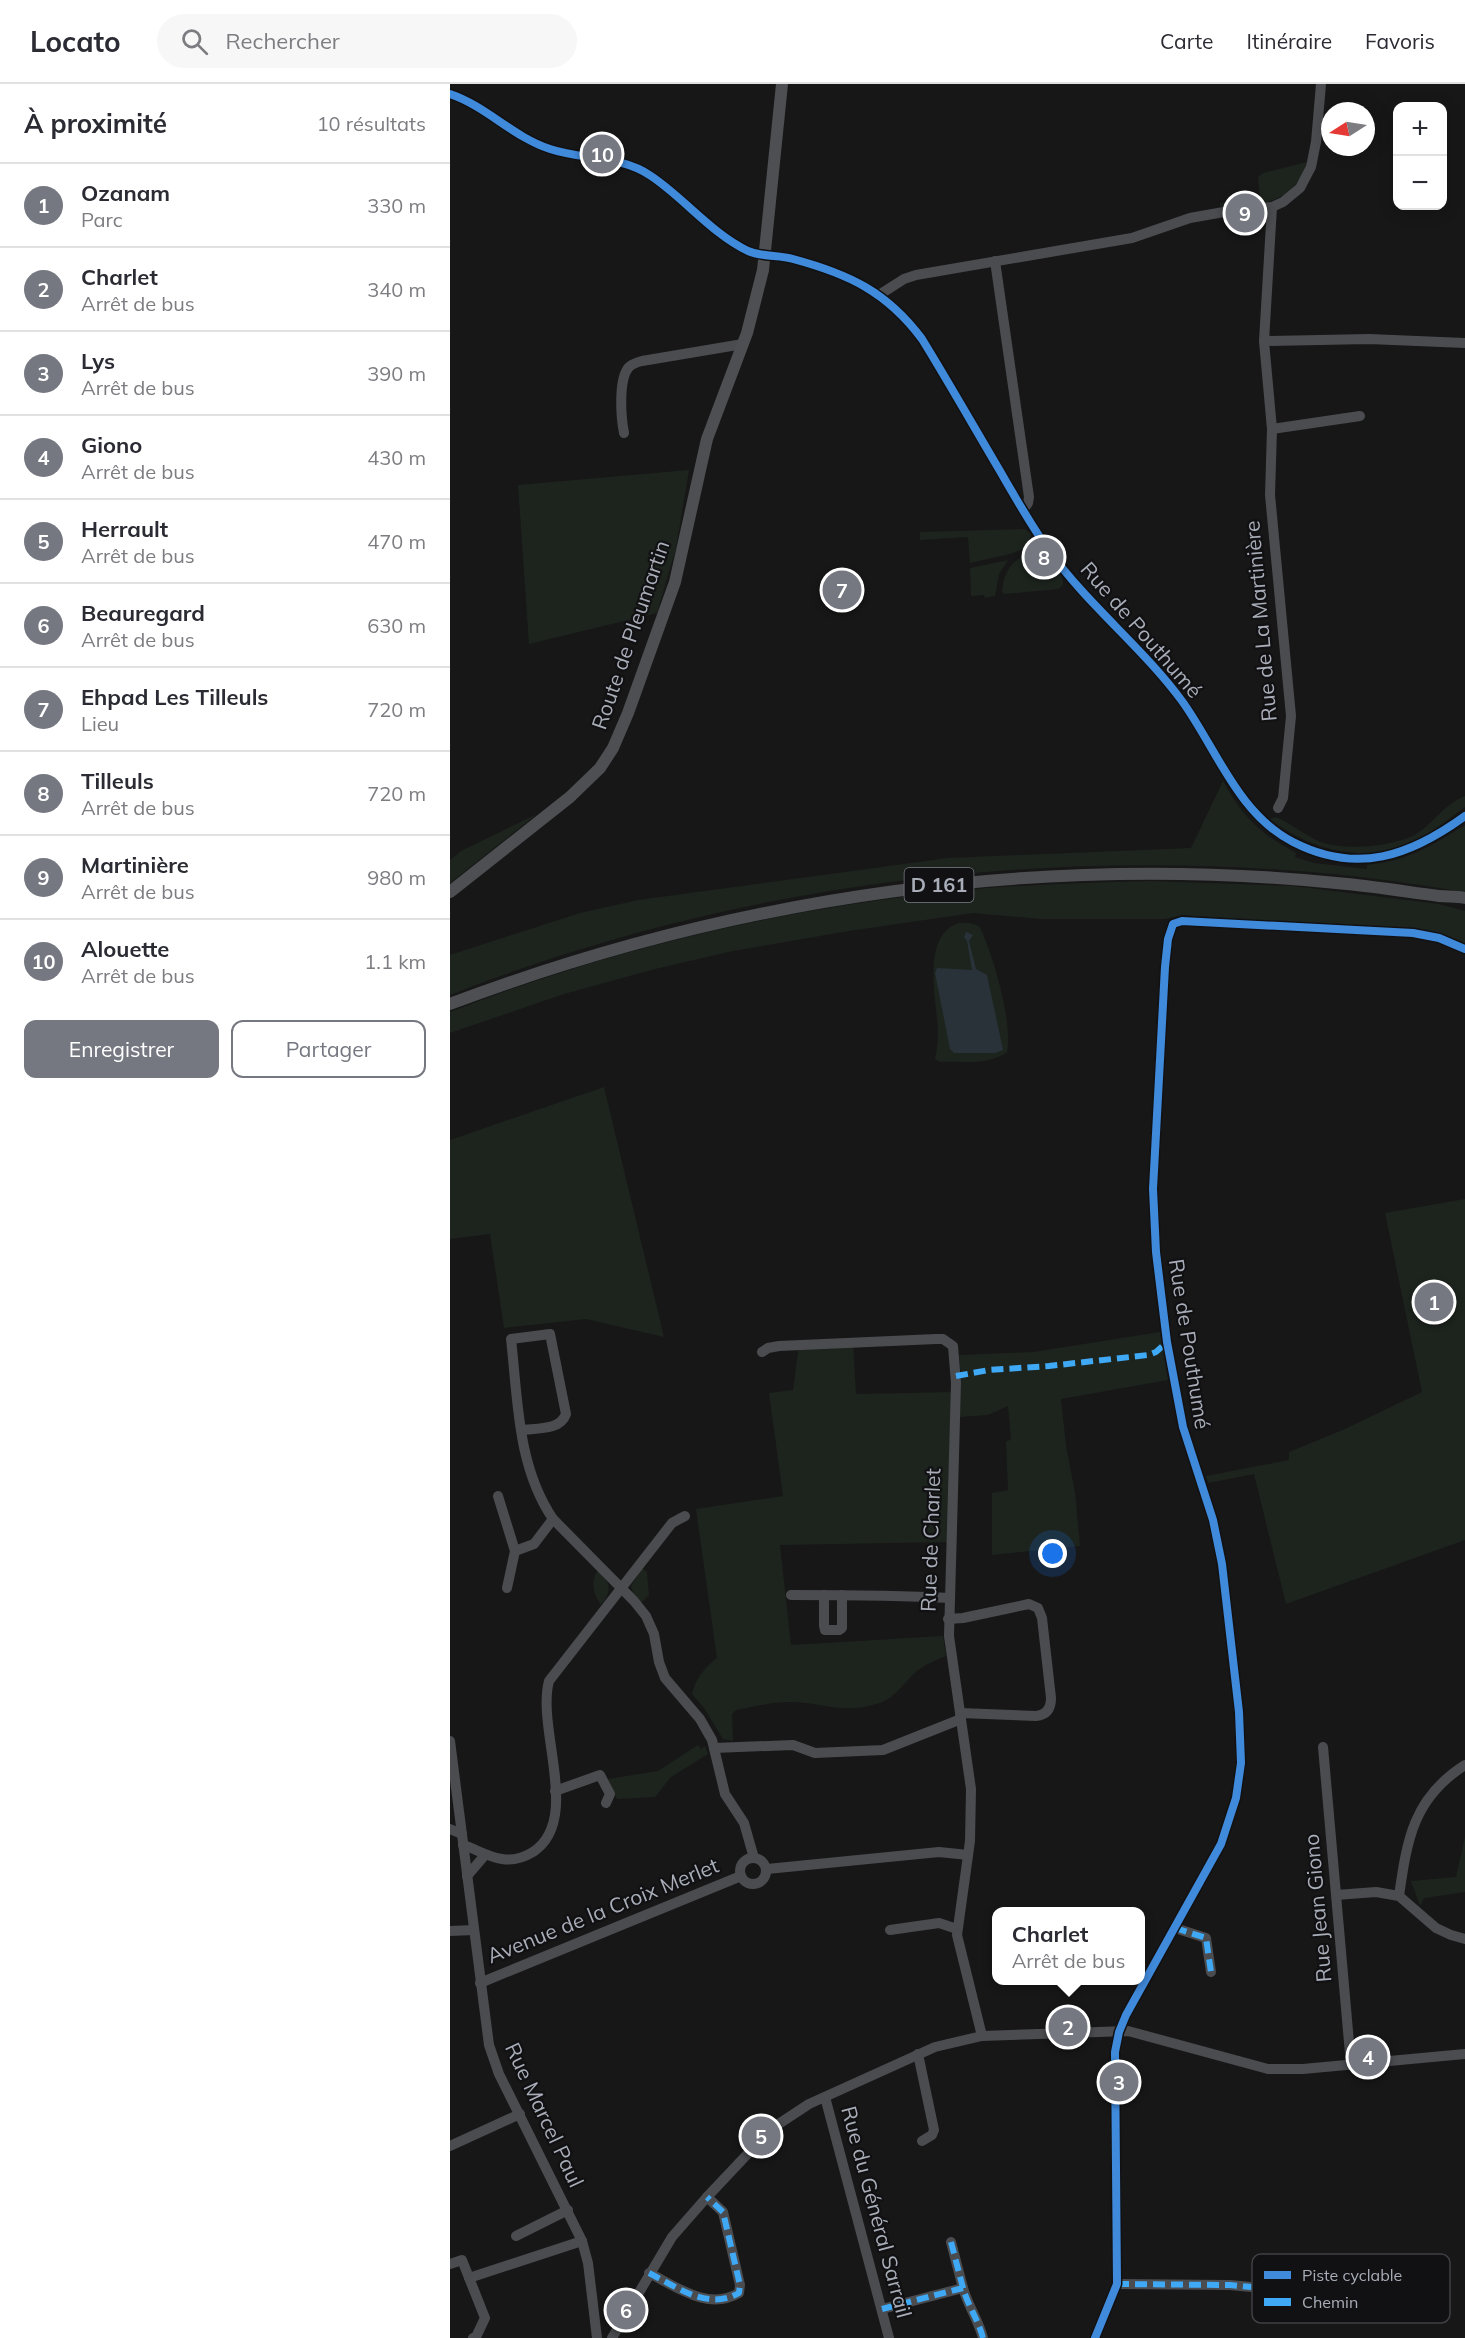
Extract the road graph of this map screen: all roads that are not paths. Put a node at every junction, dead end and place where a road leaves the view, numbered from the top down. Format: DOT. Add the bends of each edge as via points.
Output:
graph roads {
  1 [pos="782,84"];
  2 [pos="1321,84"];
  3 [pos="450,94"];
  4 [pos="1272,207"];
  5 [pos="764,255"];
  6 [pos="995,261"];
  7 [pos="879,295"];
  8 [pos="1264,341"];
  9 [pos="1465,343"];
  10 [pos="743,344"];
  11 [pos="1360,416"];
  12 [pos="1272,429"];
  13 [pos="624,433"];
  14 [pos="1023,510"];
  15 [pos="1278,808"];
  16 [pos="1465,817"];
  17 [pos="450,892"];
  18 [pos="1443,896"];
  19 [pos="1465,898"];
  20 [pos="1465,905"];
  21 [pos="1465,949"];
  22 [pos="450,1004"];
  23 [pos="762,1352"];
  24 [pos="521,1430"];
  25 [pos="498,1496"];
  26 [pos="685,1516"];
  27 [pos="553,1519"];
  28 [pos="515,1551"];
  29 [pos="507,1588"];
  30 [pos="620,1588"];
  31 [pos="824,1595"];
  32 [pos="842,1595"];
  33 [pos="791,1596"];
  34 [pos="949,1598"];
  35 [pos="948,1619"];
  36 [pos="961,1716"];
  37 [pos="450,1741"];
  38 [pos="1323,1747"];
  39 [pos="714,1748"];
  40 [pos="1465,1765"];
  41 [pos="555,1791"];
  42 [pos="606,1803"];
  43 [pos="450,1829"];
  44 [pos="462,1839"];
  45 [pos="484,1855"];
  46 [pos="968,1855"];
  47 [pos="754,1857"];
  48 [pos="766,1869"];
  49 [pos="467,1876"];
  50 [pos="741,1876"];
  51 [pos="1336,1895"];
  52 [pos="1399,1896"];
  53 [pos="1175,1928"];
  54 [pos="957,1929"];
  55 [pos="474,1930"];
  56 [pos="890,1930"];
  57 [pos="450,1931"];
  58 [pos="1465,1939"];
  59 [pos="1211,1972"];
  60 [pos="480,1983"];
  61 [pos="1145,1984"];
  62 [pos="1144,1985"];
  63 [pos="1119,2032"];
  64 [pos="982,2036"];
  65 [pos="918,2054"];
  66 [pos="1465,2054"];
  67 [pos="1351,2066"];
  68 [pos="825,2097"];
  69 [pos="520,2114"];
  70 [pos="922,2140"];
  71 [pos="450,2146"];
  72 [pos="707,2197"];
  73 [pos="568,2210"];
  74 [pos="516,2236"];
  75 [pos="582,2241"];
  76 [pos="951,2241"];
  77 [pos="450,2264"];
  78 [pos="649,2273"];
  79 [pos="469,2278"];
  80 [pos="1118,2284"];
  81 [pos="1252,2287"];
  82 [pos="963,2288"];
  83 [pos="882,2309"];
  84 [pos="473,2338"];
  85 [pos="597,2338"];
  86 [pos="612,2338"];
  87 [pos="889,2338"];
  88 [pos="983,2338"];
  89 [pos="1095,2338"];
  1 -- 5 [label="main road, Route de Pleumartin"];
  2 -- 4 [label="street" via="1311,167 1291,197"];
  3 -- 5 [label="street, Rue de Pouthumé" via="549,149 626,164 650,175 725,237"];
  4 -- 6 [label="street" via="1190,218 1140,236"];
  4 -- 8 [label="street, Rue de La Martinière"];
  5 -- 7 [label="street, Rue de Pouthumé" via="828,269"];
  5 -- 10 [label="main road, Route de Pleumartin" via="757,299"];
  6 -- 7 [label="street" via="916,275"];
  6 -- 14 [label="street" via="1029,497"];
  7 -- 14 [label="street, Rue de Pouthumé" via="922,339"];
  8 -- 9 [label="street" via="1369,339"];
  8 -- 12 [label="street, Rue de La Martinière"];
  10 -- 13 [label="street" via="642,361 630,367 622,386"];
  10 -- 17 [label="main road, Route de Pleumartin" via="707,439 675,582 613,748 600,768 570,797"];
  11 -- 12 [label="street"];
  12 -- 15 [label="street, Rue de La Martinière" via="1270,495 1291,716 1283,798"];
  14 -- 16 [label="street, Rue de Pouthumé" via="1064,570 1182,700 1246,802 1285,838 1332,856 1371,858 1414,848"];
  18 -- 19 [label="main road, D 161"];
  18 -- 20 [label="main road, D 161"];
  18 -- 22 [label="main road, D 161" via="1302,879 1214,875 1094,874 942,885 823,901 670,933 572,961"];
  21 -- 53 [label="street, Rue de Pouthumé" via="1440,938 1413,933 1182,921 1173,924 1169,932 1153,1189 1156,1252 1183,1427 1213,1520 1222,1564 1241,1749 1236,1798 1225,1833"];
  23 -- 34 [label="street, Rue de Charlet" via="779,1346 927,1339 951,1343 956,1383"];
  24 -- 24 [label="street" via="511,1339 550,1334 566,1414 556,1425"];
  24 -- 27 [label="street" via="531,1478"];
  25 -- 28 [label="street"];
  26 -- 30 [label="street" via="672,1523"];
  27 -- 28 [label="street" via="534,1544"];
  27 -- 30 [label="street"];
  28 -- 29 [label="street"];
  30 -- 39 [label="street" via="646,1616 664,1678 700,1719"];
  30 -- 41 [label="street" via="549,1681 547,1701"];
  31 -- 32 [label="street"];
  31 -- 32 [label="street" via="824,1626 829,1631 842,1628"];
  31 -- 33 [label="street"];
  32 -- 34 [label="street"];
  34 -- 35 [label="street, Rue de Charlet"];
  35 -- 36 [label="street, Rue de Charlet"];
  35 -- 36 [label="street" via="1029,1604 1038,1608 1042,1618 1051,1698 1048,1710 1036,1716"];
  36 -- 39 [label="street" via="883,1750 815,1753 793,1745"];
  36 -- 46 [label="street, Rue de Charlet" via="971,1782"];
  37 -- 44 [label="street"];
  38 -- 51 [label="street, Rue Jean Giono"];
  39 -- 47 [label="street" via="724,1794 744,1823"];
  40 -- 52 [label="street" via="1441,1783 1421,1808 1408,1839"];
  41 -- 42 [label="street" via="600,1775 610,1794"];
  41 -- 45 [label="street" via="556,1819 539,1848 516,1859"];
  43 -- 44 [label="street"];
  44 -- 45 [label="street"];
  44 -- 49 [label="street, Rue Marcel Paul"];
  45 -- 49 [label="street"];
  46 -- 48 [label="street" via="939,1852"];
  46 -- 54 [label="street, Rue de Charlet"];
  47 -- 48 [label="street"];
  47 -- 50 [label="street" via="742,1863"];
  48 -- 50 [label="street" via="765,1878 758,1884 747,1883"];
  49 -- 55 [label="street, Rue Marcel Paul"];
  50 -- 60 [label="street, Avenue de la Croix Merlet"];
  51 -- 52 [label="street" via="1376,1892"];
  51 -- 67 [label="street, Rue Jean Giono"];
  52 -- 58 [label="street" via="1436,1928"];
  53 -- 59 [label="street" via="1206,1938"];
  53 -- 61 [label="street, Rue de Pouthumé"];
  54 -- 56 [label="street" via="939,1923"];
  54 -- 64 [label="street, Rue de Charlet"];
  55 -- 57 [label="street"];
  55 -- 60 [label="street, Rue Marcel Paul"];
  60 -- 69 [label="street, Rue Marcel Paul" via="489,2045"];
  62 -- 63 [label="street, Rue de Pouthumé"];
  63 -- 64 [label="street"];
  63 -- 67 [label="street" via="1140,2033 1268,2069"];
  63 -- 80 [label="street"];
  64 -- 65 [label="street"];
  65 -- 68 [label="street"];
  65 -- 70 [label="street" via="934,2130"];
  66 -- 67 [label="street"];
  68 -- 72 [label="street" via="771,2130"];
  68 -- 83 [label="street, Rue du Général Sarrail"];
  69 -- 71 [label="street"];
  69 -- 73 [label="street, Rue Marcel Paul"];
  72 -- 78 [label="street" via="672,2237"];
  72 -- 78 [label="street" via="724,2214 739,2293 706,2300"];
  73 -- 74 [label="street"];
  73 -- 75 [label="street, Rue Marcel Paul"];
  75 -- 79 [label="street"];
  75 -- 85 [label="street, Rue Marcel Paul"];
  76 -- 82 [label="street"];
  77 -- 79 [label="street" via="462,2260"];
  78 -- 86 [label="street"];
  79 -- 84 [label="street" via="485,2318"];
  80 -- 81 [label="street"];
  80 -- 89 [label="street"];
  82 -- 83 [label="street"];
  82 -- 88 [label="street"];
  83 -- 87 [label="street, Rue du Général Sarrail"];
}
